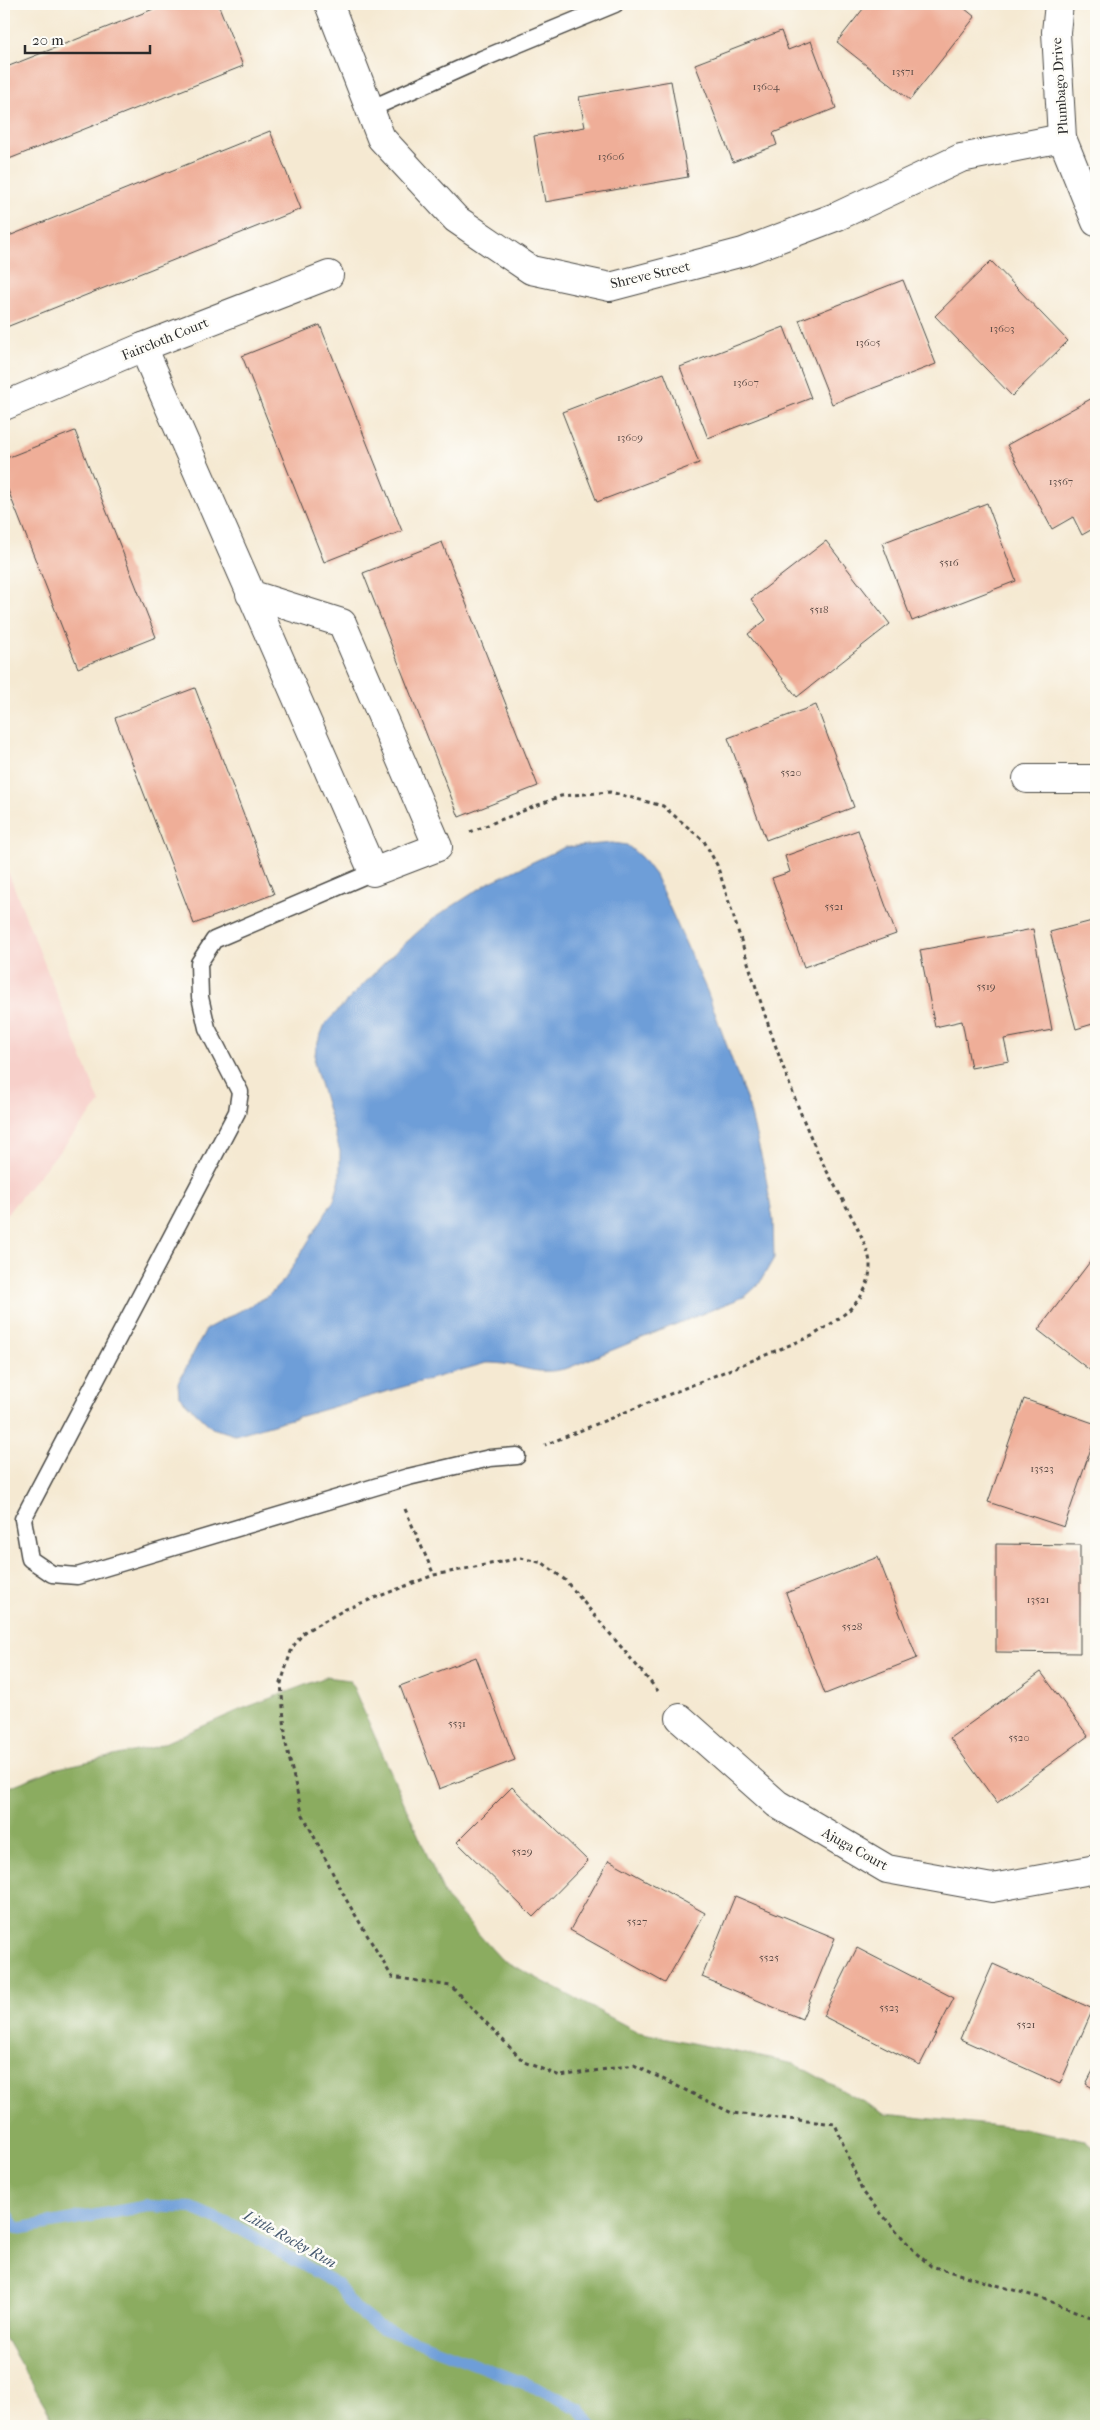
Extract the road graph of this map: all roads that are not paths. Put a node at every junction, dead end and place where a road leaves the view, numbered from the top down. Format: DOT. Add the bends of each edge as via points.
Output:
graph roads {
  1 [pos="329,4"];
  2 [pos="615,4"];
  3 [pos="1059,4"];
  4 [pos="370,108"];
  5 [pos="1062,138"];
  6 [pos="1096,222"];
  7 [pos="329,275"];
  8 [pos="143,347"];
  9 [pos="4,406"];
  10 [pos="250,594"];
  11 [pos="1027,779"];
  12 [pos="1096,779"];
  13 [pos="373,872"];
  14 [pos="517,1456"];
  15 [pos="680,1718"];
  16 [pos="1096,1868"];
  1 -- 4 [label="street, Shreve Street"];
  2 -- 4 [label="lane"];
  3 -- 5 [label="street, Plumbago Drive" via="1056,32"];
  4 -- 5 [label="street, Shreve Street" via="381,138 456,219 531,270 610,287 743,252 838,216 961,158"];
  5 -- 6 [label="street, Plumbago Drive"];
  7 -- 8 [label="street, Faircloth Court"];
  8 -- 9 [label="street, Faircloth Court"];
  8 -- 10 [label="street"];
  10 -- 13 [label="street"];
  10 -- 13 [label="street" via="342,623 438,847"];
  11 -- 12 [label="street"];
  13 -- 14 [label="lane" via="214,940 199,964 200,998 207,1028 240,1092 237,1112 23,1519 30,1559 52,1574 78,1576 393,1481 490,1458"];
  15 -- 16 [label="street, Ajuga Court" via="777,1804 887,1869 992,1888"];
}
